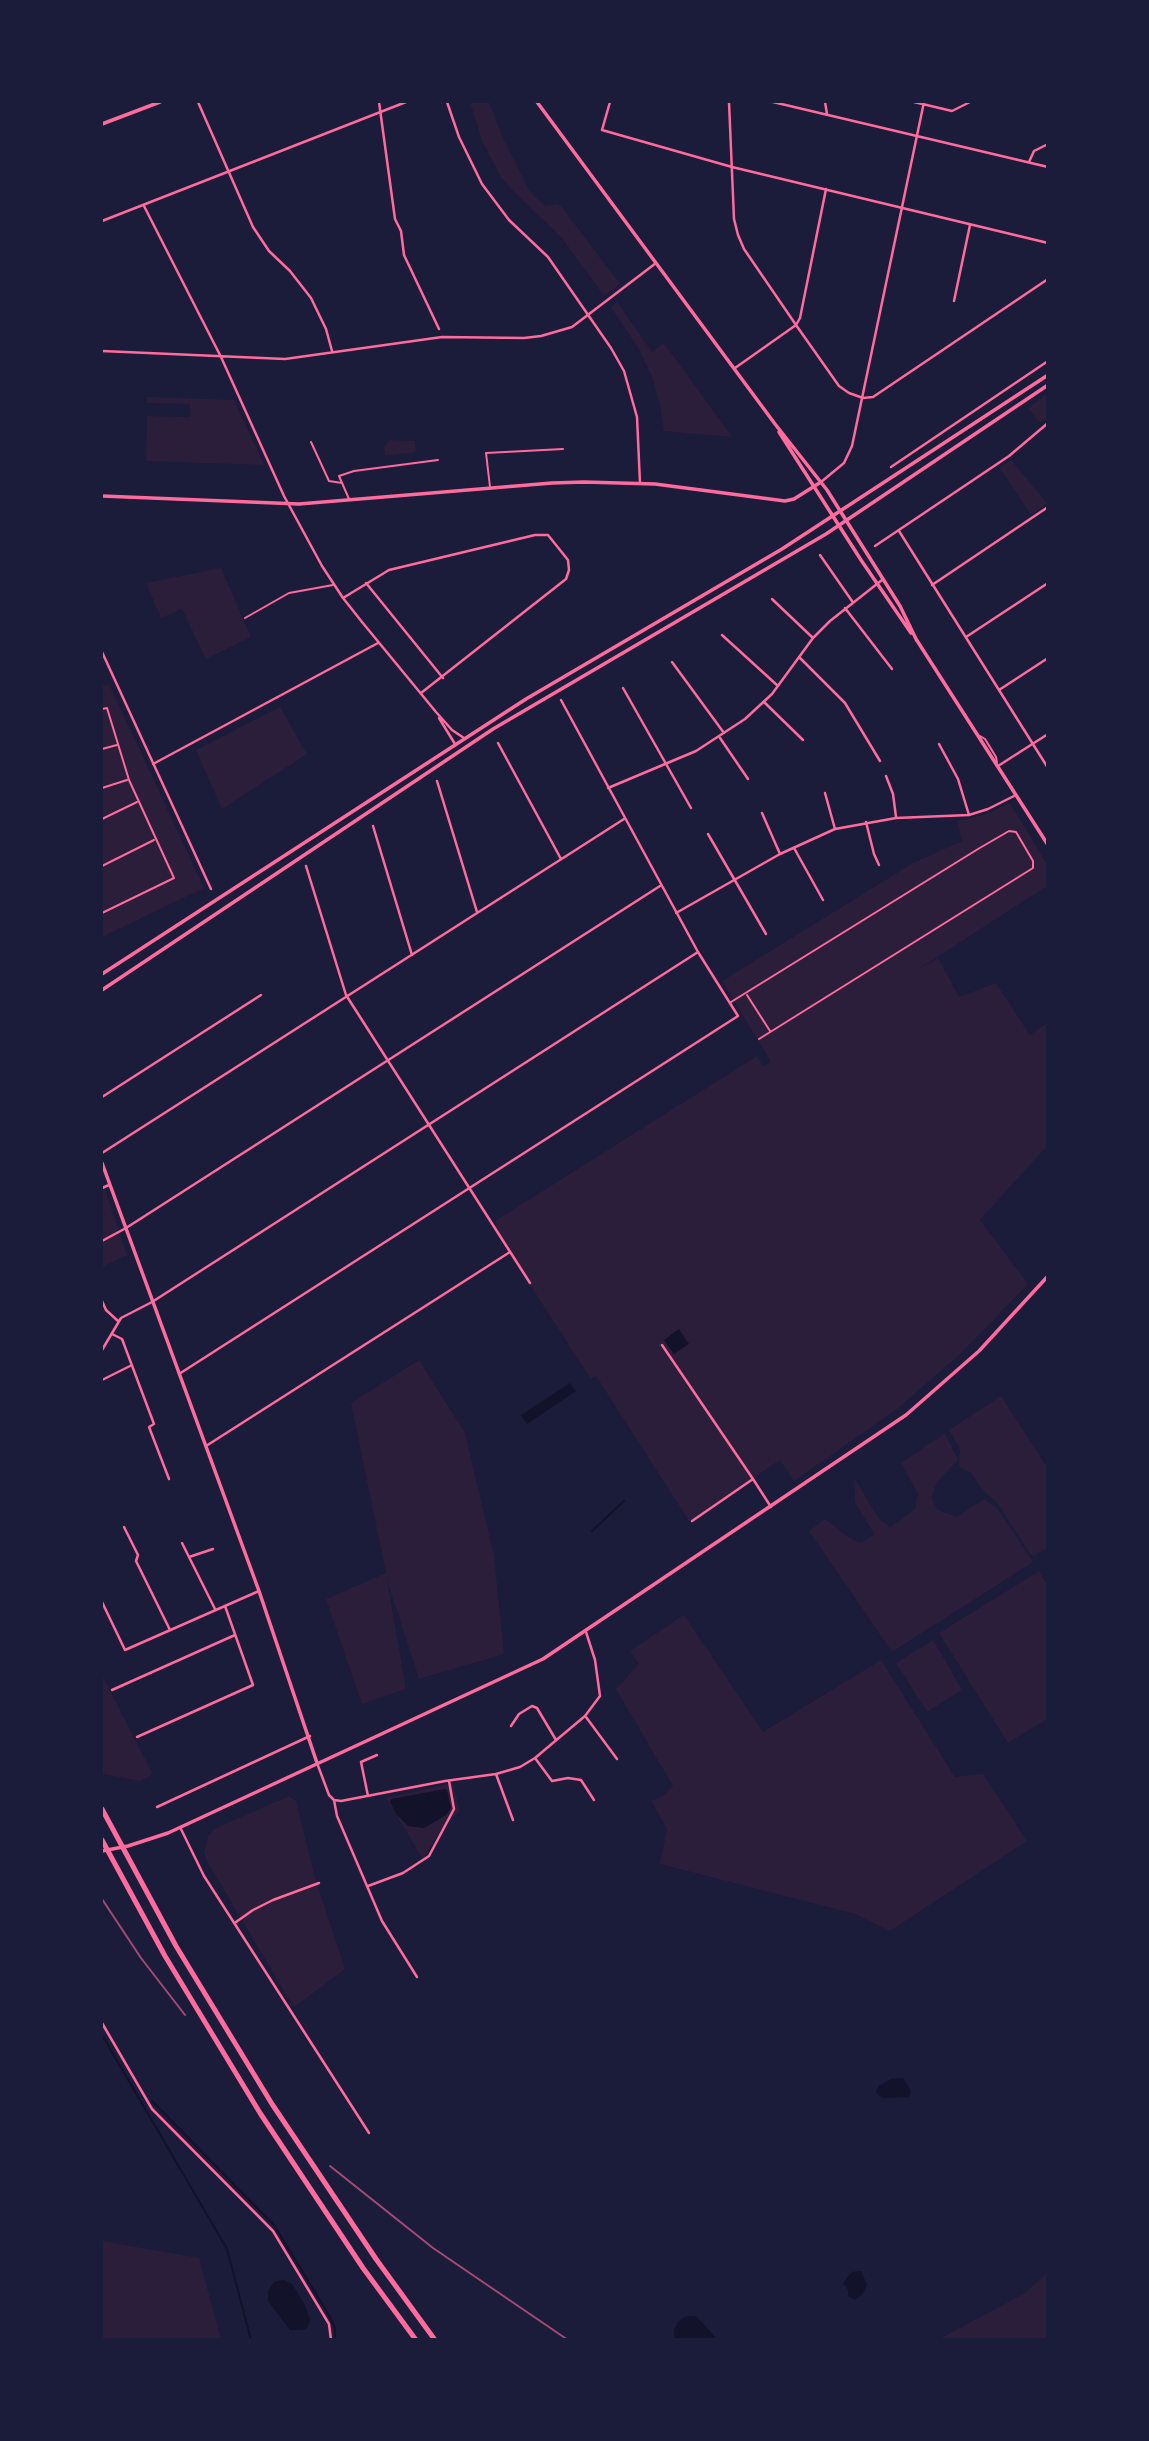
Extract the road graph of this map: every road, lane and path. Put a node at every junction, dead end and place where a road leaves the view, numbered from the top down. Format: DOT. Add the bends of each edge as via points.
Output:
graph roads {
  1 [pos="160,102"];
  2 [pos="198,102"];
  3 [pos="379,102"];
  4 [pos="406,102"];
  5 [pos="447,102"];
  6 [pos="537,102"];
  7 [pos="610,102"];
  8 [pos="729,102"];
  9 [pos="774,102"];
  10 [pos="825,102"];
  11 [pos="914,102"];
  12 [pos="970,102"];
  13 [pos="924,103"];
  14 [pos="380,112"];
  15 [pos="827,114"];
  16 [pos="102,124"];
  17 [pos="917,135"];
  18 [pos="1048,144"];
  19 [pos="1029,162"];
  20 [pos="732,167"];
  21 [pos="1048,167"];
  22 [pos="229,172"];
  23 [pos="826,189"];
  24 [pos="144,206"];
  25 [pos="902,209"];
  26 [pos="102,221"];
  27 [pos="970,225"];
  28 [pos="1048,243"];
  29 [pos="656,263"];
  30 [pos="1048,279"];
  31 [pos="954,301"];
  32 [pos="590,315"];
  33 [pos="796,325"];
  34 [pos="439,328"];
  35 [pos="102,351"];
  36 [pos="332,351"];
  37 [pos="221,357"];
  38 [pos="1048,361"];
  39 [pos="734,369"];
  40 [pos="1048,374"];
  41 [pos="1048,385"];
  42 [pos="863,398"];
  43 [pos="1048,423"];
  44 [pos="775,424"];
  45 [pos="311,442"];
  46 [pos="564,449"];
  47 [pos="438,460"];
  48 [pos="891,467"];
  49 [pos="821,482"];
  50 [pos="640,483"];
  51 [pos="343,484"];
  52 [pos="814,486"];
  53 [pos="490,488"];
  54 [pos="102,496"];
  55 [pos="350,501"];
  56 [pos="288,504"];
  57 [pos="1048,507"];
  58 [pos="841,511"];
  59 [pos="833,516"];
  60 [pos="846,520"];
  61 [pos="839,525"];
  62 [pos="899,531"];
  63 [pos="875,546"];
  64 [pos="820,555"];
  65 [pos="884,579"];
  66 [pos="366,583"];
  67 [pos="1048,583"];
  68 [pos="877,584"];
  69 [pos="334,585"];
  70 [pos="932,585"];
  71 [pos="343,598"];
  72 [pos="772,599"];
  73 [pos="853,601"];
  74 [pos="845,607"];
  75 [pos="245,618"];
  76 [pos="722,635"];
  77 [pos="966,637"];
  78 [pos="813,638"];
  79 [pos="917,641"];
  80 [pos="379,642"];
  81 [pos="102,652"];
  82 [pos="799,657"];
  83 [pos="1048,658"];
  84 [pos="673,662"];
  85 [pos="892,669"];
  86 [pos="443,678"];
  87 [pos="778,686"];
  88 [pos="622,688"];
  89 [pos="999,690"];
  90 [pos="421,693"];
  91 [pos="561,700"];
  92 [pos="764,702"];
  93 [pos="102,709"];
  94 [pos="436,712"];
  95 [pos="725,734"];
  96 [pos="1048,734"];
  97 [pos="464,738"];
  98 [pos="719,738"];
  99 [pos="803,740"];
  100 [pos="498,743"];
  101 [pos="455,744"];
  102 [pos="939,744"];
  103 [pos="1033,744"];
  104 [pos="117,745"];
  105 [pos="102,749"];
  106 [pos="880,761"];
  107 [pos="153,764"];
  108 [pos="666,764"];
  109 [pos="997,765"];
  110 [pos="1048,768"];
  111 [pos="886,776"];
  112 [pos="748,779"];
  113 [pos="129,780"];
  114 [pos="436,781"];
  115 [pos="102,788"];
  116 [pos="608,788"];
  117 [pos="825,793"];
  118 [pos="1016,795"];
  119 [pos="137,802"];
  120 [pos="691,808"];
  121 [pos="762,813"];
  122 [pos="969,815"];
  123 [pos="625,818"];
  124 [pos="896,818"];
  125 [pos="102,819"];
  126 [pos="866,822"];
  127 [pos="373,825"];
  128 [pos="835,829"];
  129 [pos="708,834"];
  130 [pos="156,840"];
  131 [pos="1048,845"];
  132 [pos="793,847"];
  133 [pos="780,854"];
  134 [pos="561,859"];
  135 [pos="879,865"];
  136 [pos="102,866"];
  137 [pos="306,866"];
  138 [pos="733,880"];
  139 [pos="661,886"];
  140 [pos="211,889"];
  141 [pos="823,900"];
  142 [pos="102,913"];
  143 [pos="477,913"];
  144 [pos="676,913"];
  145 [pos="766,934"];
  146 [pos="698,952"];
  147 [pos="412,956"];
  148 [pos="102,974"];
  149 [pos="102,990"];
  150 [pos="746,993"];
  151 [pos="261,995"];
  152 [pos="347,997"];
  153 [pos="730,1003"];
  154 [pos="771,1032"];
  155 [pos="760,1039"];
  156 [pos="388,1061"];
  157 [pos="102,1097"];
  158 [pos="429,1124"];
  159 [pos="102,1153"];
  160 [pos="102,1163"];
  161 [pos="109,1185"];
  162 [pos="102,1188"];
  163 [pos="470,1188"];
  164 [pos="126,1228"];
  165 [pos="102,1241"];
  166 [pos="510,1252"];
  167 [pos="1048,1276"];
  168 [pos="530,1283"];
  169 [pos="102,1301"];
  170 [pos="152,1301"];
  171 [pos="118,1321"];
  172 [pos="111,1334"];
  173 [pos="662,1345"];
  174 [pos="102,1350"];
  175 [pos="132,1365"];
  176 [pos="179,1374"];
  177 [pos="102,1380"];
  178 [pos="206,1446"];
  179 [pos="169,1479"];
  180 [pos="753,1479"];
  181 [pos="771,1507"];
  182 [pos="692,1521"];
  183 [pos="124,1527"];
  184 [pos="182,1543"];
  185 [pos="213,1549"];
  186 [pos="189,1558"];
  187 [pos="259,1591"];
  188 [pos="102,1602"];
  189 [pos="225,1606"];
  190 [pos="216,1609"];
  191 [pos="170,1630"];
  192 [pos="586,1632"];
  193 [pos="235,1635"];
  194 [pos="112,1690"];
  195 [pos="585,1716"];
  196 [pos="511,1726"];
  197 [pos="310,1736"];
  198 [pos="136,1737"];
  199 [pos="556,1740"];
  200 [pos="377,1755"];
  201 [pos="535,1758"];
  202 [pos="617,1759"];
  203 [pos="317,1763"];
  204 [pos="496,1774"];
  205 [pos="449,1780"];
  206 [pos="368,1796"];
  207 [pos="334,1800"];
  208 [pos="594,1800"];
  209 [pos="157,1807"];
  210 [pos="102,1809"];
  211 [pos="513,1820"];
  212 [pos="180,1827"];
  213 [pos="102,1840"];
  214 [pos="102,1851"];
  215 [pos="319,1883"];
  216 [pos="368,1886"];
  217 [pos="236,1922"];
  218 [pos="417,1978"];
  219 [pos="102,2023"];
  220 [pos="369,2133"];
  221 [pos="331,2340"];
  222 [pos="416,2340"];
  223 [pos="435,2340"];
  1 -- 16 [label="street"];
  2 -- 22 [label="street"];
  3 -- 14 [label="street"];
  4 -- 14 [label="street"];
  5 -- 32 [label="street" via="482,184 509,220 548,257"];
  6 -- 29 [label="street"];
  7 -- 20 [label="street" via="602,130"];
  8 -- 20 [label="street"];
  9 -- 15 [label="street"];
  10 -- 15 [label="street"];
  11 -- 13 [label="street"];
  12 -- 13 [label="street" via="952,111"];
  13 -- 17 [label="street"];
  14 -- 22 [label="street"];
  14 -- 34 [label="street" via="404,255"];
  15 -- 17 [label="street"];
  17 -- 19 [label="street"];
  17 -- 25 [label="street"];
  18 -- 19 [label="street" via="1034,151"];
  19 -- 21 [label="street"];
  20 -- 23 [label="street"];
  20 -- 33 [label="street" via="738,235"];
  22 -- 24 [label="street"];
  22 -- 36 [label="street" via="260,238 311,298"];
  23 -- 25 [label="street"];
  23 -- 33 [label="street"];
  24 -- 26 [label="street"];
  24 -- 37 [label="street"];
  25 -- 27 [label="street"];
  25 -- 42 [label="street"];
  27 -- 28 [label="street"];
  27 -- 31 [label="street"];
  29 -- 32 [label="street"];
  29 -- 39 [label="street"];
  30 -- 42 [label="street" via="873,397"];
  32 -- 36 [label="street" via="572,327 541,336 442,337"];
  32 -- 50 [label="street" via="632,394"];
  33 -- 39 [label="street"];
  33 -- 42 [label="street" via="839,386"];
  35 -- 37 [label="street"];
  36 -- 37 [label="street" via="285,359"];
  37 -- 56 [label="street"];
  38 -- 48 [label="street"];
  39 -- 44 [label="street"];
  40 -- 58 [label="street"];
  41 -- 60 [label="street"];
  42 -- 49 [label="street" via="849,456"];
  43 -- 62 [label="street" via="1009,456"];
  44 -- 49 [label="street"];
  44 -- 52 [label="street"];
  45 -- 51 [label="lane" via="329,481"];
  46 -- 53 [label="lane" via="486,453"];
  47 -- 51 [label="lane" via="354,471 339,476"];
  49 -- 52 [label="street"];
  49 -- 58 [label="street"];
  50 -- 52 [label="street" via="775,501 794,499"];
  50 -- 53 [label="street" via="552,482"];
  51 -- 55 [label="lane"];
  52 -- 59 [label="street"];
  53 -- 55 [label="street"];
  54 -- 56 [label="street"];
  55 -- 56 [label="street"];
  56 -- 69 [label="street"];
  57 -- 70 [label="street"];
  58 -- 59 [label="street"];
  58 -- 60 [label="street"];
  59 -- 61 [label="street"];
  59 -- 97 [label="street"];
  60 -- 61 [label="street"];
  60 -- 65 [label="street"];
  61 -- 68 [label="street"];
  61 -- 149 [label="street" via="494,729"];
  62 -- 63 [label="street"];
  62 -- 70 [label="street"];
  64 -- 73 [label="street"];
  65 -- 68 [label="street"];
  65 -- 79 [label="street"];
  66 -- 71 [label="street"];
  66 -- 86 [label="street"];
  66 -- 86 [label="street" via="388,570 535,535 548,535 554,542 568,560 566,579"];
  67 -- 77 [label="street"];
  68 -- 73 [label="street"];
  68 -- 79 [label="street"];
  69 -- 71 [label="street"];
  69 -- 75 [label="lane" via="289,593"];
  70 -- 77 [label="street"];
  71 -- 80 [label="street"];
  72 -- 78 [label="street"];
  73 -- 74 [label="street"];
  74 -- 78 [label="street"];
  74 -- 85 [label="street"];
  76 -- 87 [label="street"];
  77 -- 89 [label="street"];
  78 -- 82 [label="street"];
  79 -- 109 [label="street"];
  80 -- 90 [label="street"];
  80 -- 107 [label="street"];
  81 -- 107 [label="street"];
  82 -- 87 [label="street"];
  82 -- 106 [label="street" via="845,703"];
  83 -- 89 [label="street"];
  84 -- 95 [label="street"];
  86 -- 90 [label="street"];
  87 -- 92 [label="street"];
  88 -- 108 [label="street"];
  89 -- 103 [label="street"];
  90 -- 94 [label="street"];
  91 -- 116 [label="street"];
  92 -- 95 [label="street"];
  92 -- 99 [label="street"];
  93 -- 104 [label="lane" via="107,708"];
  94 -- 97 [label="street"];
  94 -- 101 [label="street"];
  95 -- 98 [label="street"];
  96 -- 103 [label="street"];
  97 -- 101 [label="street"];
  98 -- 108 [label="street"];
  98 -- 112 [label="street"];
  100 -- 134 [label="street"];
  101 -- 148 [label="street"];
  102 -- 122 [label="street" via="958,779"];
  103 -- 109 [label="street"];
  103 -- 110 [label="street"];
  104 -- 105 [label="lane"];
  104 -- 113 [label="lane"];
  107 -- 140 [label="street"];
  108 -- 116 [label="street"];
  108 -- 120 [label="street"];
  109 -- 118 [label="street"];
  111 -- 124 [label="street"];
  113 -- 115 [label="lane"];
  113 -- 119 [label="lane"];
  114 -- 143 [label="street"];
  116 -- 123 [label="street"];
  117 -- 128 [label="street"];
  118 -- 122 [label="street"];
  118 -- 131 [label="street"];
  119 -- 125 [label="lane"];
  119 -- 130 [label="lane"];
  121 -- 133 [label="street"];
  122 -- 124 [label="street"];
  123 -- 134 [label="street"];
  123 -- 139 [label="street"];
  124 -- 126 [label="street"];
  126 -- 128 [label="street"];
  126 -- 135 [label="street"];
  127 -- 147 [label="street"];
  128 -- 132 [label="street"];
  129 -- 138 [label="street"];
  130 -- 136 [label="lane"];
  130 -- 142 [label="lane" via="174,878"];
  132 -- 133 [label="street"];
  132 -- 141 [label="street"];
  133 -- 138 [label="street"];
  134 -- 143 [label="street"];
  137 -- 152 [label="street"];
  138 -- 144 [label="street"];
  138 -- 145 [label="street"];
  139 -- 144 [label="street"];
  139 -- 156 [label="street"];
  143 -- 147 [label="street"];
  144 -- 146 [label="street"];
  146 -- 153 [label="street"];
  146 -- 158 [label="street"];
  147 -- 152 [label="street"];
  150 -- 153 [label="lane"];
  150 -- 154 [label="lane"];
  150 -- 154 [label="lane" via="1009,831 1016,832 1033,860 1032,869"];
  151 -- 157 [label="street"];
  152 -- 156 [label="street"];
  152 -- 159 [label="street"];
  153 -- 163 [label="street" via="738,1016"];
  154 -- 155 [label="lane"];
  156 -- 158 [label="street"];
  156 -- 164 [label="street"];
  158 -- 163 [label="street"];
  158 -- 170 [label="street"];
  160 -- 161 [label="street"];
  161 -- 162 [label="street"];
  161 -- 164 [label="street"];
  163 -- 166 [label="street"];
  163 -- 176 [label="street"];
  164 -- 165 [label="street"];
  164 -- 170 [label="street"];
  166 -- 168 [label="street"];
  166 -- 178 [label="street"];
  167 -- 181 [label="street" via="979,1351 906,1415"];
  169 -- 171 [label="street"];
  170 -- 171 [label="street"];
  170 -- 176 [label="street"];
  171 -- 172 [label="street"];
  172 -- 174 [label="street"];
  172 -- 175 [label="street" via="122,1339"];
  173 -- 180 [label="street"];
  175 -- 177 [label="street"];
  175 -- 179 [label="street"];
  176 -- 178 [label="street"];
  178 -- 187 [label="street"];
  180 -- 181 [label="street"];
  180 -- 182 [label="street"];
  181 -- 192 [label="street"];
  183 -- 191 [label="street"];
  184 -- 186 [label="street"];
  185 -- 186 [label="street"];
  186 -- 190 [label="street"];
  187 -- 189 [label="street"];
  187 -- 197 [label="street"];
  188 -- 191 [label="street" via="125,1650"];
  189 -- 190 [label="street"];
  189 -- 193 [label="street"];
  190 -- 191 [label="street"];
  192 -- 195 [label="street" via="600,1696"];
  192 -- 203 [label="street" via="500,1681"];
  193 -- 194 [label="street"];
  193 -- 198 [label="street" via="253,1685"];
  195 -- 199 [label="street"];
  195 -- 202 [label="street"];
  196 -- 199 [label="street" via="532,1706"];
  197 -- 203 [label="street"];
  197 -- 209 [label="street"];
  199 -- 201 [label="street"];
  200 -- 206 [label="street" via="361,1762"];
  201 -- 204 [label="street"];
  201 -- 208 [label="street" via="552,1781 581,1780"];
  203 -- 207 [label="street"];
  203 -- 212 [label="street"];
  204 -- 205 [label="street"];
  204 -- 211 [label="street"];
  205 -- 206 [label="street"];
  205 -- 216 [label="street" via="454,1809 429,1856 403,1873"];
  206 -- 207 [label="street"];
  207 -- 216 [label="street"];
  210 -- 223 [label="highway" via="176,1946 272,2104"];
  212 -- 214 [label="street"];
  212 -- 217 [label="street"];
  213 -- 222 [label="highway" via="165,1956 260,2113"];
  215 -- 217 [label="street" via="273,1900"];
  216 -- 218 [label="street" via="382,1921"];
  217 -- 220 [label="street"];
  219 -- 221 [label="street" via="152,2109 273,2231 329,2324"];
}
